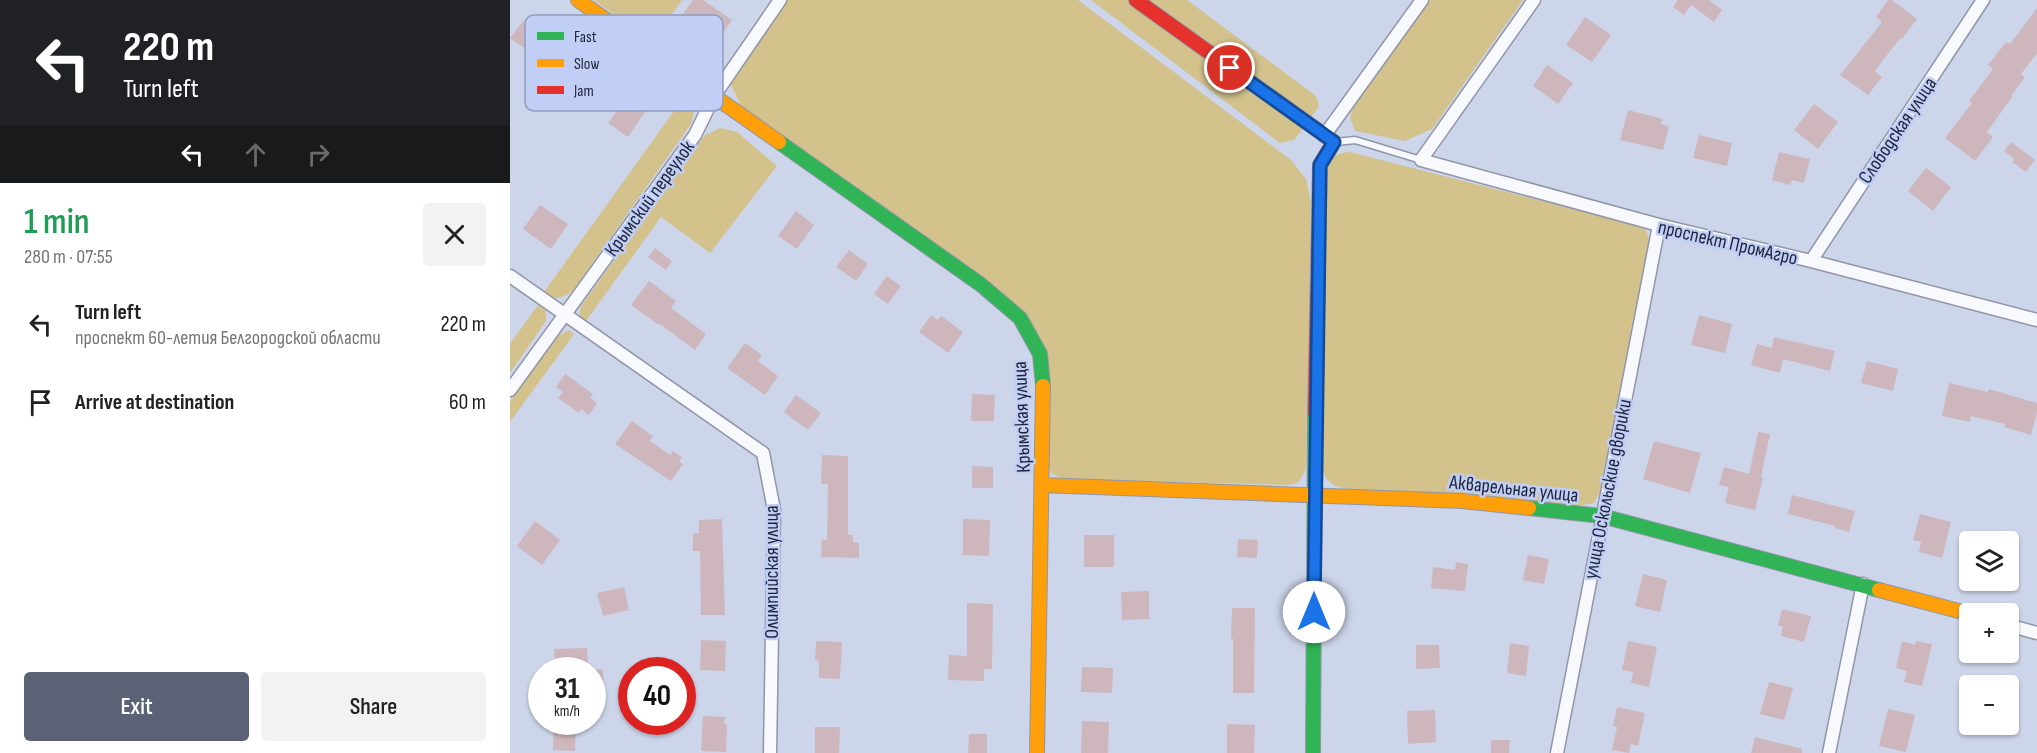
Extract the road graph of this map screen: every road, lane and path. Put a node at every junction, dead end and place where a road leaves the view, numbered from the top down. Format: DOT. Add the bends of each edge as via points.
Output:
graph roads {
  1 [pos="578,0"];
  2 [pos="780,0"];
  3 [pos="1136,0"];
  4 [pos="1422,0"];
  5 [pos="1534,0"];
  6 [pos="1983,0"];
  7 [pos="599,15"];
  8 [pos="723,83"];
  9 [pos="723,102"];
  10 [pos="707,111"];
  11 [pos="1329,139"];
  12 [pos="1421,160"];
  13 [pos="1659,225"];
  14 [pos="1811,261"];
  15 [pos="510,276"];
  16 [pos="565,315"];
  17 [pos="2037,320"];
  18 [pos="510,390"];
  19 [pos="1042,485"];
  20 [pos="1314,494"];
  21 [pos="1602,516"];
  22 [pos="1863,584"];
  23 [pos="1959,611"];
  24 [pos="2019,628"];
  25 [pos="2037,633"];
  26 [pos="770,753"];
  27 [pos="1036,753"];
  28 [pos="1313,753"];
  29 [pos="1557,753"];
  30 [pos="1829,753"];
  1 -- 7 [label="street, Крымская улица"];
  2 -- 8 [label="street, Крымский переулок"];
  3 -- 11 [label="street"];
  4 -- 11 [label="street"];
  5 -- 12 [label="street"];
  6 -- 14 [label="street, Слободская улица"];
  9 -- 19 [label="street, Крымская улица" via="980,284 1020,318 1040,354"];
  10 -- 16 [label="street, Крымский переулок" via="695,135"];
  11 -- 12 [label="lane" via="1355,140"];
  11 -- 20 [label="street" via="1320,165"];
  12 -- 13 [label="street, проспект ПромАгро"];
  13 -- 14 [label="street, проспект ПромАгро"];
  13 -- 21 [label="street, улица Оскольские дворики"];
  14 -- 17 [label="street, проспект ПромАгро"];
  15 -- 16 [label="street, Олимпийская улица"];
  16 -- 18 [label="street, Крымский переулок"];
  16 -- 26 [label="street, Олимпийская улица" via="763,453 774,510"];
  19 -- 20 [label="street, Акварельная улица"];
  19 -- 27 [label="street, Крымская улица"];
  20 -- 21 [label="street, Акварельная улица" via="1462,501"];
  20 -- 28 [label="street"];
  21 -- 22 [label="street, Акварельная улица"];
  21 -- 29 [label="street, улица Оскольские дворики"];
  22 -- 23 [label="street, Акварельная улица"];
  22 -- 30 [label="street"];
  24 -- 25 [label="street"];
}
